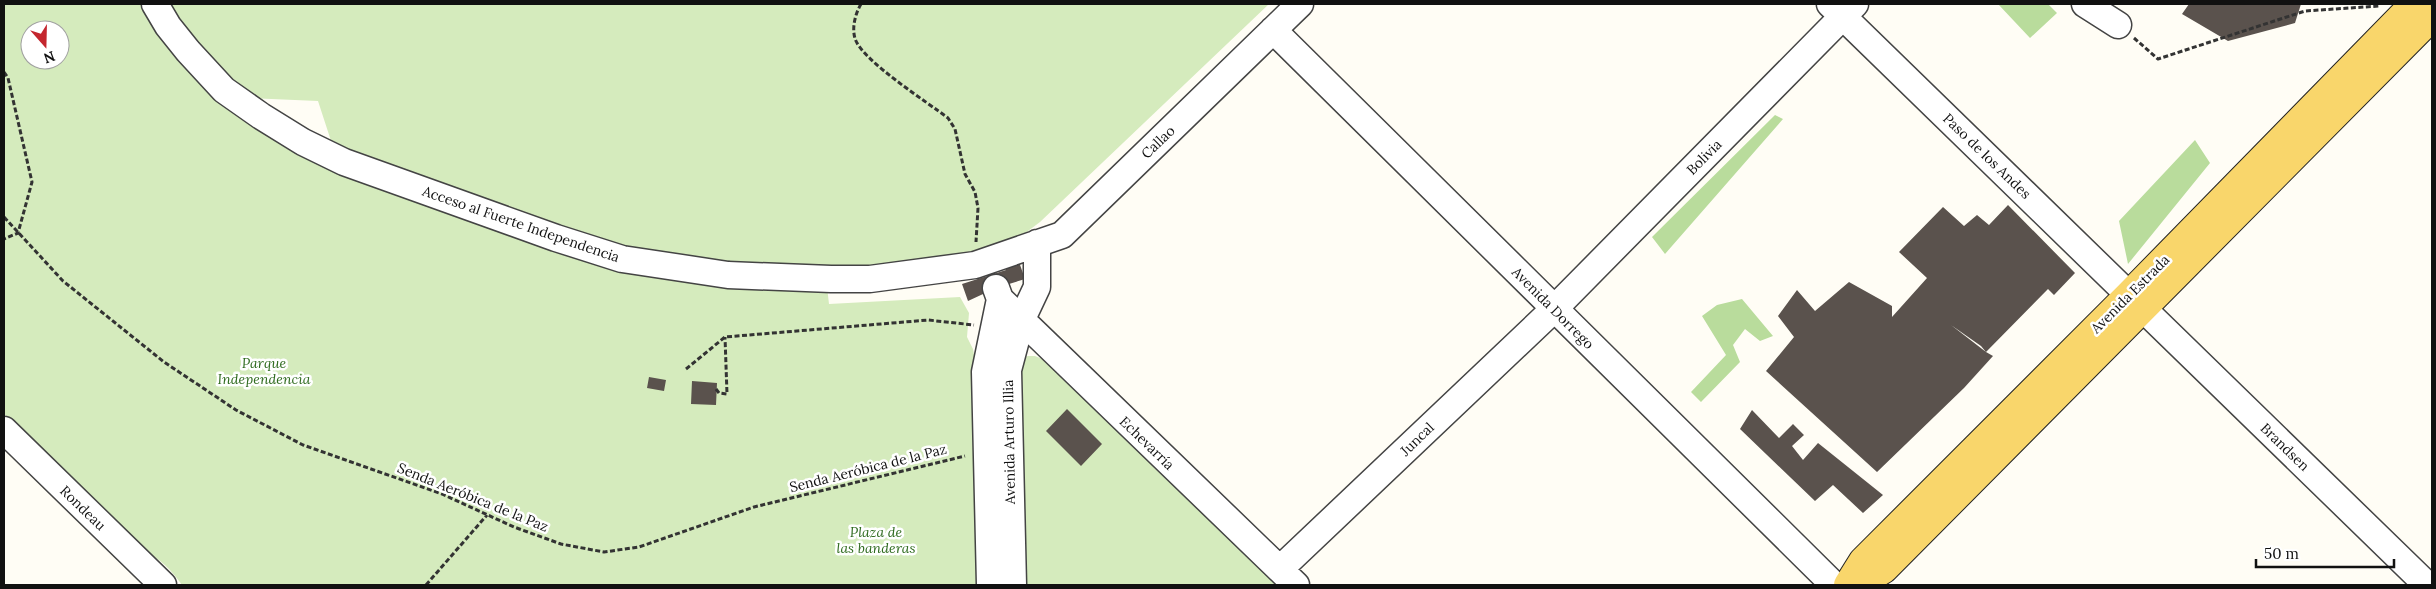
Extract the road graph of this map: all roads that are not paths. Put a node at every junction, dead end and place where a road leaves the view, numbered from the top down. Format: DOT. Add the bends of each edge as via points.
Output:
graph roads {
  1 [pos="155,4"];
  2 [pos="1300,4"];
  3 [pos="2085,4"];
  4 [pos="1843,8"];
  5 [pos="2414,15"];
  6 [pos="2118,26"];
  7 [pos="1273,30"];
  8 [pos="1037,243"];
  9 [pos="990,278"];
  10 [pos="2136,302"];
  11 [pos="1553,310"];
  12 [pos="1021,321"];
  13 [pos="4,430"];
  14 [pos="1288,577"];
  15 [pos="2424,579"];
  16 [pos="155,582"];
  17 [pos="990,585"];
  18 [pos="1013,585"];
  19 [pos="1834,585"];
  20 [pos="1848,585"];
  21 [pos="1858,585"];
  1 -- 9 [label="street, Acceso al Fuerte Independencia" via="188,51 224,90 303,142 344,162 556,238 631,261 728,275 776,279"];
  2 -- 7 [label="street, Callao"];
  3 -- 6 [label="street"];
  4 -- 10 [label="street, Paso de los Andes"];
  4 -- 11 [label="street, Bolivia"];
  5 -- 10 [label="main road, Avenida Estrada"];
  7 -- 8 [label="street, Callao" via="1062,235"];
  7 -- 11 [label="street, Avenida Dorrego"];
  8 -- 9 [label="street, Acceso al Fuerte Independencia"];
  8 -- 12 [label="street, Avenida Arturo Illia" via="1037,287"];
  9 -- 12 [label="street, Echevarría"];
  9 -- 17 [label="street, Avenida Arturo Illia" via="985,372"];
  10 -- 15 [label="street, Brandsen"];
  10 -- 20 [label="main road, Avenida Estrada" via="1863,561"];
  10 -- 21 [label="main road, Avenida Estrada" via="1884,568"];
  11 -- 14 [label="street, Juncal"];
  11 -- 19 [label="street, Avenida Dorrego"];
  12 -- 14 [label="street, Echevarría"];
  12 -- 18 [label="street, Avenida Arturo Illia" via="1008,370"];
  13 -- 16 [label="street, Rondeau"];
}
